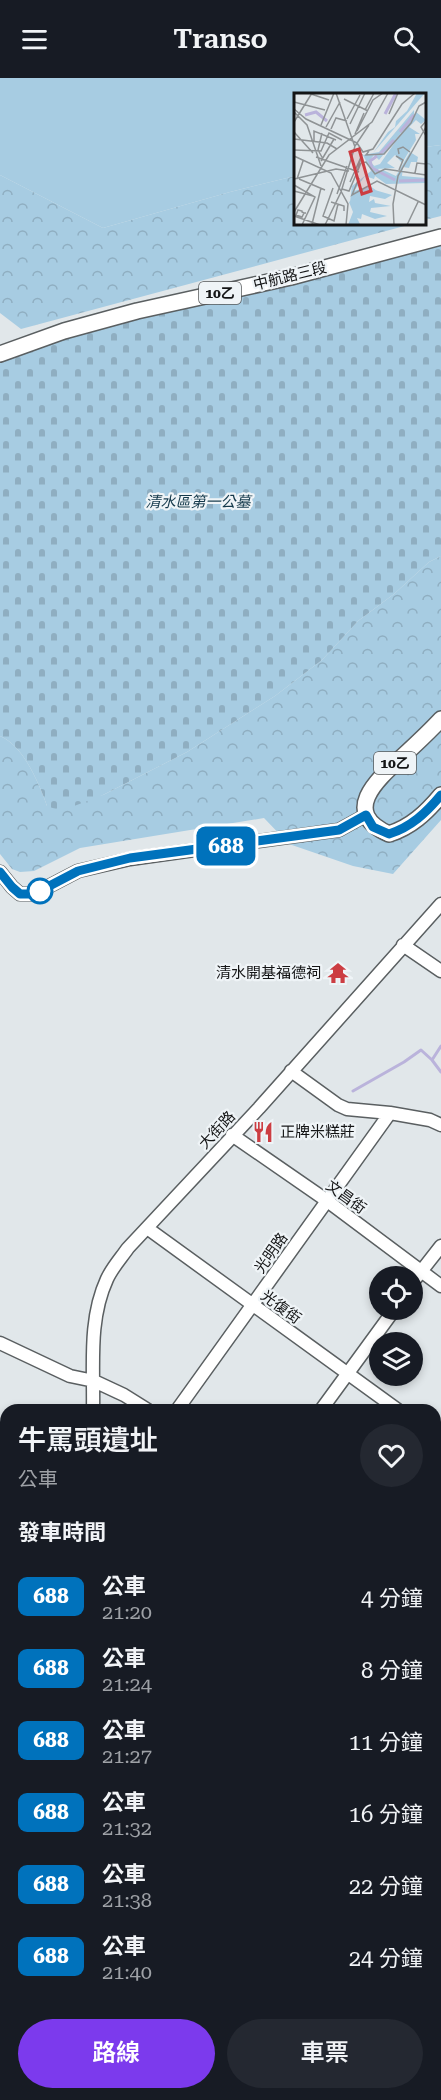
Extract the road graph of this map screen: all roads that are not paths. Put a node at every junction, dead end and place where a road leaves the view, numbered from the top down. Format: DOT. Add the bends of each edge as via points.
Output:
graph roads {
  1 [pos="441,237"];
  2 [pos="0,354"];
  3 [pos="441,719"];
  4 [pos="441,795"];
  5 [pos="366,815"];
  6 [pos="0,872"];
  7 [pos="441,904"];
  8 [pos="404,945"];
  9 [pos="441,971"];
  10 [pos="291,1071"];
  11 [pos="390,1113"];
  12 [pos="441,1125"];
  13 [pos="232,1136"];
  14 [pos="326,1200"];
  15 [pos="147,1228"];
  16 [pos="441,1246"];
  17 [pos="414,1266"];
  18 [pos="423,1268"];
  19 [pos="423,1272"];
  20 [pos="441,1286"];
  21 [pos="253,1304"];
  22 [pos="387,1320"];
  23 [pos="0,1343"];
  24 [pos="348,1374"];
  25 [pos="94,1381"];
  26 [pos="93,1404"];
  27 [pos="138,1404"];
  28 [pos="181,1404"];
  29 [pos="326,1404"];
  30 [pos="390,1404"];
  1 -- 2 [label="main road, 中航路三段 / 10乙" via="291,277 137,311"];
  3 -- 5 [label="main road, 10乙" via="371,787"];
  4 -- 5 [label="main road" via="404,830 389,834 373,827"];
  5 -- 6 [label="street" via="339,830 130,858 78,871 34,894 20,894"];
  7 -- 8 [label="street, 大街路"];
  8 -- 9 [label="street"];
  8 -- 10 [label="street, 大街路"];
  10 -- 11 [label="street" via="341,1106"];
  10 -- 13 [label="street, 大街路"];
  11 -- 12 [label="street"];
  11 -- 14 [label="street, 光明路"];
  13 -- 14 [label="street, 文昌街"];
  13 -- 15 [label="street, 大街路"];
  14 -- 17 [label="street, 文昌街"];
  14 -- 21 [label="street, 光明路"];
  15 -- 21 [label="street, 光復街"];
  15 -- 25 [label="street, 大街路" via="117,1263 102,1290 94,1323"];
  16 -- 18 [label="street"];
  19 -- 20 [label="street, 文昌街"];
  21 -- 24 [label="street, 光復街"];
  21 -- 28 [label="street, 光明路"];
  22 -- 24 [label="street"];
  23 -- 25 [label="street" via="70,1376"];
  24 -- 29 [label="street"];
  24 -- 30 [label="street, 光復街"];
  25 -- 26 [label="street, 大街路"];
  25 -- 27 [label="street"];
}
